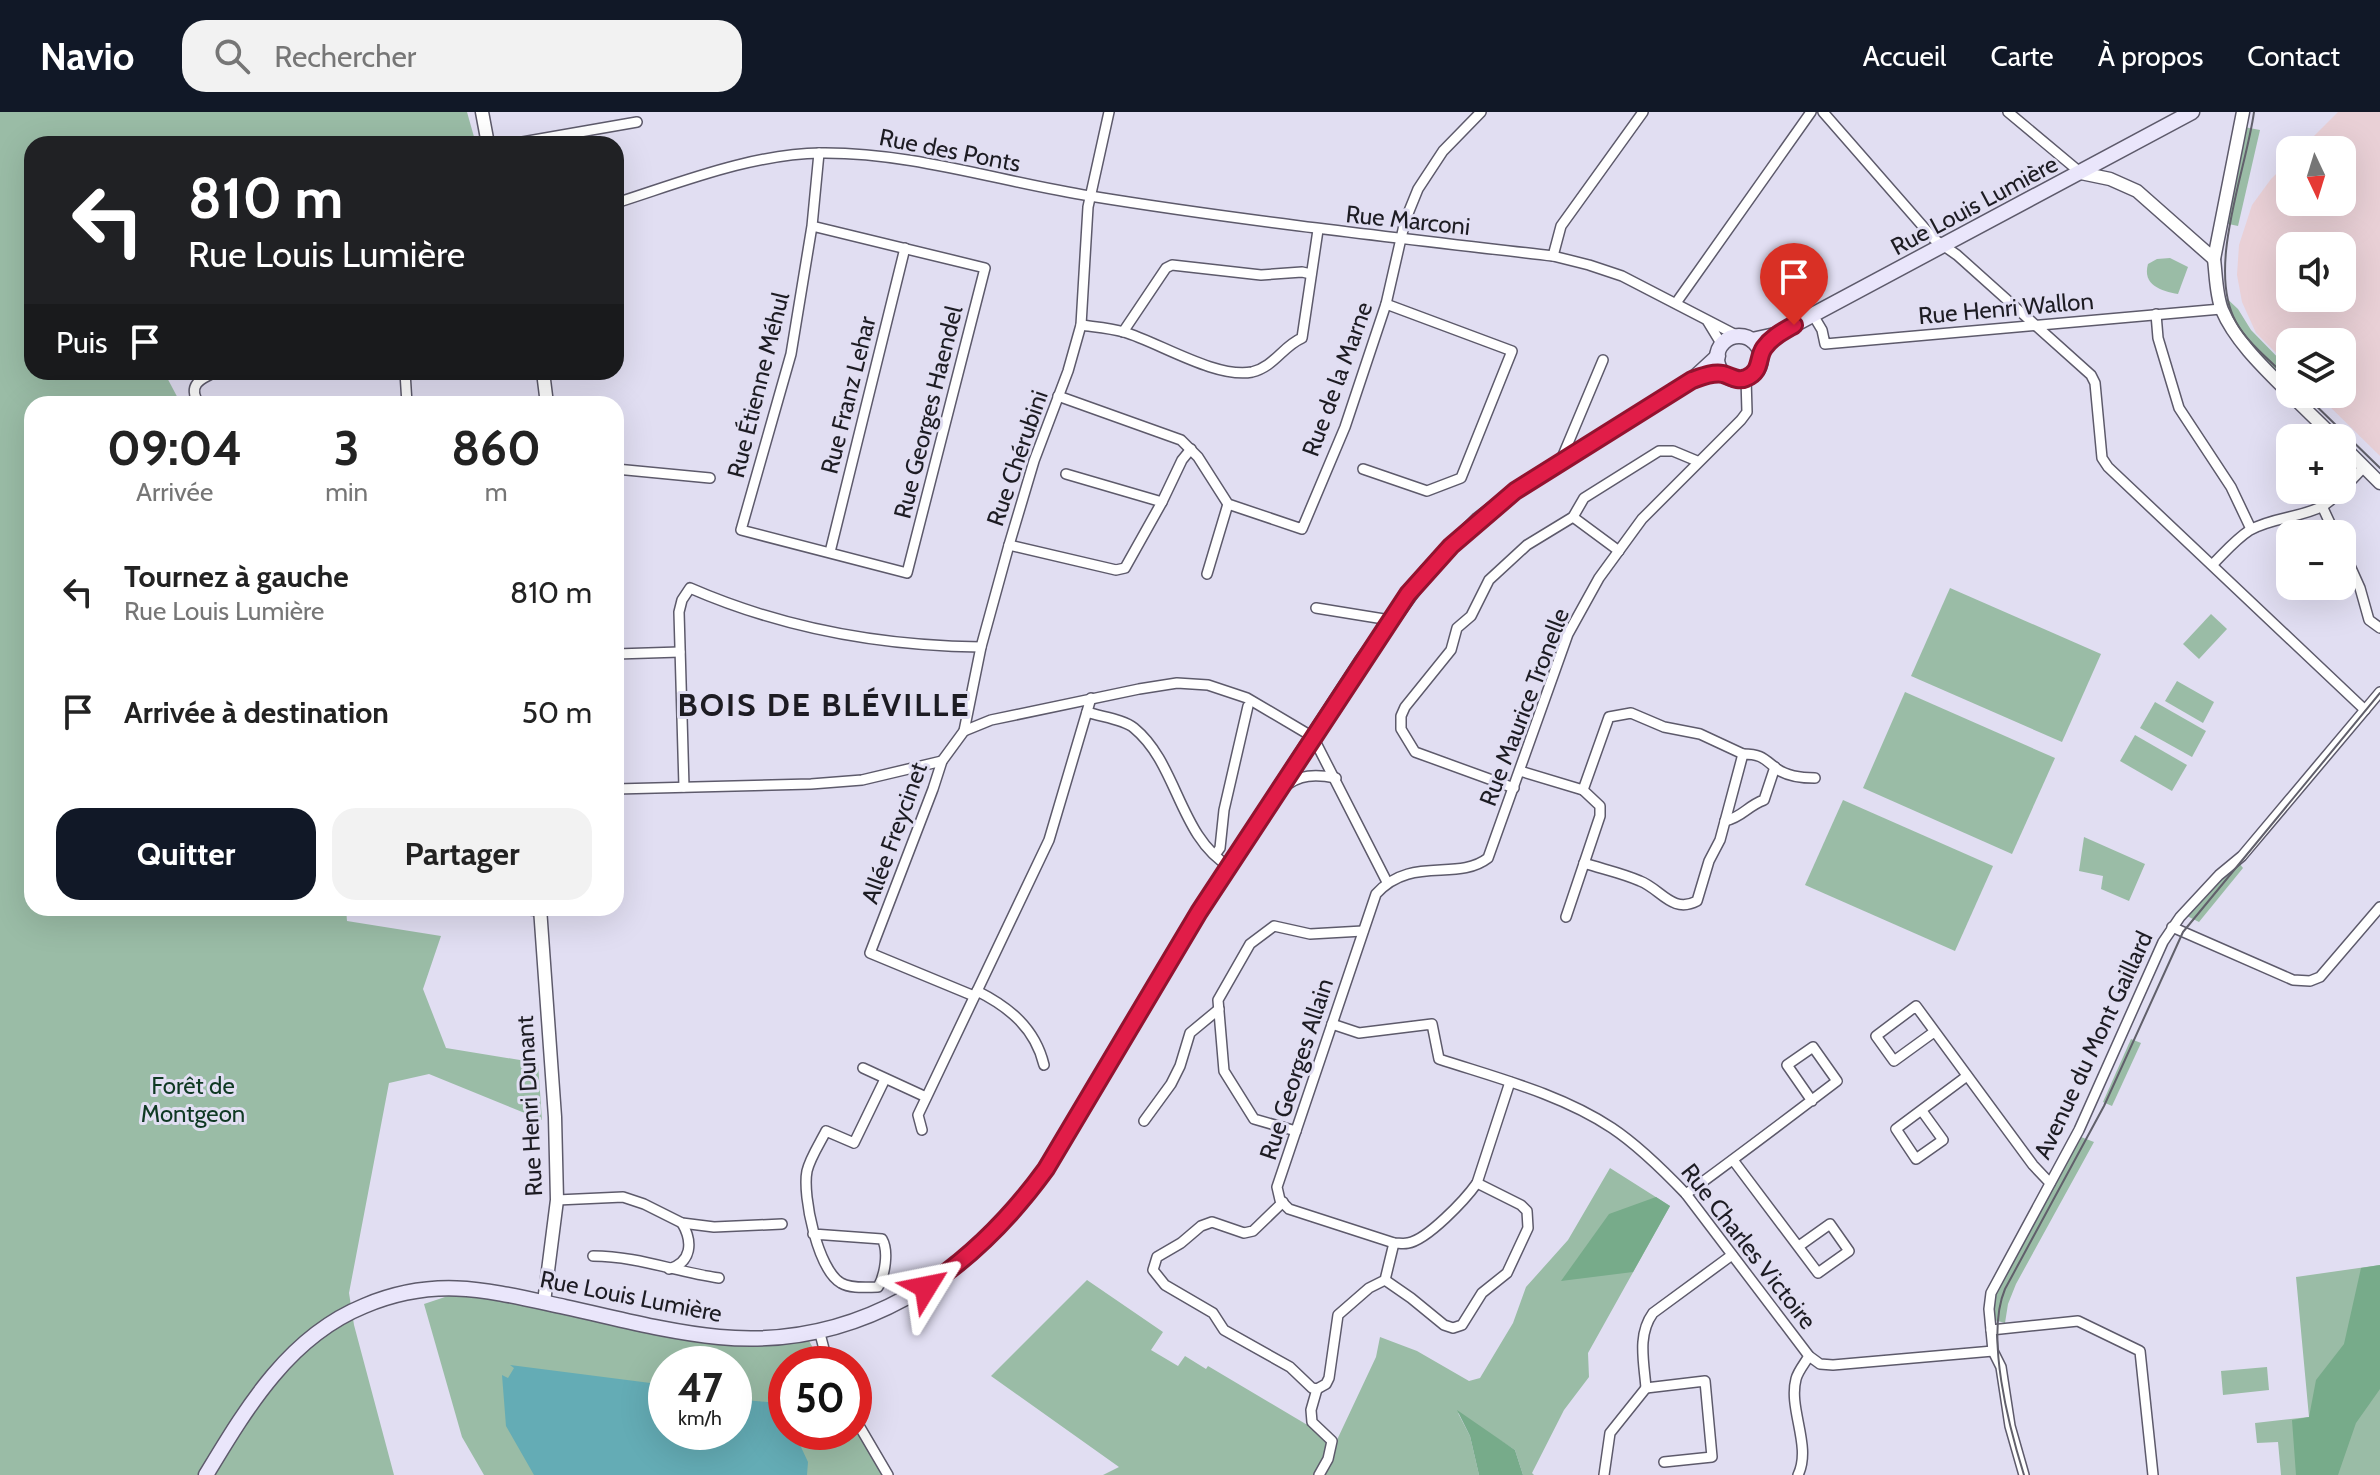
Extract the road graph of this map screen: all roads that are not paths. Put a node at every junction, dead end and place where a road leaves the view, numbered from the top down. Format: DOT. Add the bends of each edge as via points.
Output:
graph roads {
  1 [pos="482,112"];
  2 [pos="1109,112"];
  3 [pos="1643,112"];
  4 [pos="1811,112"];
  5 [pos="1823,112"];
  6 [pos="2008,112"];
  7 [pos="2192,112"];
  8 [pos="2243,112"];
  9 [pos="1479,113"];
  10 [pos="637,122"];
  11 [pos="486,136"];
  12 [pos="557,136"];
  13 [pos="819,153"];
  14 [pos="2081,173"];
  15 [pos="1091,196"];
  16 [pos="624,201"];
  17 [pos="812,226"];
  18 [pos="1318,230"];
  19 [pos="1402,239"];
  20 [pos="1944,246"];
  21 [pos="905,248"];
  22 [pos="1553,256"];
  23 [pos="2214,259"];
  24 [pos="1311,274"];
  25 [pos="1676,303"];
  26 [pos="1386,304"];
  27 [pos="2221,309"];
  28 [pos="2156,314"];
  29 [pos="1813,315"];
  30 [pos="1708,322"];
  31 [pos="1081,325"];
  32 [pos="2037,325"];
  33 [pos="1123,332"];
  34 [pos="1775,335"];
  35 [pos="1745,338"];
  36 [pos="1720,351"];
  37 [pos="1761,354"];
  38 [pos="1603,360"];
  39 [pos="1725,374"];
  40 [pos="1746,378"];
  41 [pos="1692,380"];
  42 [pos="2276,380"];
  43 [pos="1058,396"];
  44 [pos="2304,408"];
  45 [pos="2321,424"];
  46 [pos="1191,449"];
  47 [pos="2356,459"];
  48 [pos="1560,461"];
  49 [pos="1697,461"];
  50 [pos="2364,467"];
  51 [pos="1363,469"];
  52 [pos="624,470"];
  53 [pos="1066,474"];
  54 [pos="710,478"];
  55 [pos="2380,483"];
  56 [pos="1162,502"];
  57 [pos="1228,504"];
  58 [pos="2322,506"];
  59 [pos="1573,517"];
  60 [pos="2328,520"];
  61 [pos="2251,529"];
  62 [pos="741,530"];
  63 [pos="1009,545"];
  64 [pos="1619,551"];
  65 [pos="830,552"];
  66 [pos="2213,564"];
  67 [pos="1207,574"];
  68 [pos="2356,579"];
  69 [pos="1316,608"];
  70 [pos="1390,620"];
  71 [pos="2380,628"];
  72 [pos="981,647"];
  73 [pos="680,652"];
  74 [pos="624,654"];
  75 [pos="2380,692"];
  76 [pos="1091,698"];
  77 [pos="1248,706"];
  78 [pos="2365,710"];
  79 [pos="1087,712"];
  80 [pos="964,731"];
  81 [pos="1313,737"];
  82 [pos="1743,754"];
  83 [pos="942,761"];
  84 [pos="1775,767"];
  85 [pos="1520,771"];
  86 [pos="1336,778"];
  87 [pos="1815,778"];
  88 [pos="684,787"];
  89 [pos="1514,788"];
  90 [pos="624,789"];
  91 [pos="1583,790"];
  92 [pos="1273,797"];
  93 [pos="1725,821"];
  94 [pos="1215,855"];
  95 [pos="1584,863"];
  96 [pos="1230,867"];
  97 [pos="1387,882"];
  98 [pos="2380,907"];
  99 [pos="541,916"];
  100 [pos="1566,917"];
  101 [pos="2172,927"];
  102 [pos="1363,931"];
  103 [pos="976,993"];
  104 [pos="1219,1009"];
  105 [pos="1332,1024"];
  106 [pos="1934,1032"];
  107 [pos="1044,1065"];
  108 [pos="863,1068"];
  109 [pos="1967,1076"];
  110 [pos="885,1079"];
  111 [pos="1510,1082"];
  112 [pos="926,1097"];
  113 [pos="1812,1101"];
  114 [pos="1922,1111"];
  115 [pos="1144,1121"];
  116 [pos="922,1130"];
  117 [pos="1296,1131"];
  118 [pos="1733,1160"];
  119 [pos="1477,1183"];
  120 [pos="2050,1183"];
  121 [pos="1686,1194"];
  122 [pos="557,1200"];
  123 [pos="1283,1202"];
  124 [pos="682,1223"];
  125 [pos="782,1224"];
  126 [pos="813,1234"];
  127 [pos="1394,1243"];
  128 [pos="1799,1246"];
  129 [pos="1732,1255"];
  130 [pos="593,1256"];
  131 [pos="669,1269"];
  132 [pos="719,1278"];
  133 [pos="1385,1280"];
  134 [pos="544,1302"];
  135 [pos="819,1330"];
  136 [pos="1991,1330"];
  137 [pos="823,1346"];
  138 [pos="1993,1351"];
  139 [pos="1809,1356"];
  140 [pos="1646,1388"];
  141 [pos="1317,1389"];
  142 [pos="872,1448"];
  143 [pos="1664,1462"];
  144 [pos="206,1475"];
  145 [pos="888,1475"];
  146 [pos="1319,1475"];
  147 [pos="1604,1475"];
  148 [pos="1798,1475"];
  149 [pos="2024,1475"];
  150 [pos="2153,1475"];
  1 -- 11 [label="street"];
  2 -- 15 [label="street, Rue Chérubini"];
  3 -- 22 [label="street" via="1561,226"];
  4 -- 25 [label="street"];
  5 -- 20 [label="street"];
  6 -- 14 [label="street"];
  7 -- 14 [label="main road, Rue Louis Lumière"];
  8 -- 23 [label="street"];
  9 -- 19 [label="street, Rue de la Marne" via="1443,151 1418,189"];
  10 -- 12 [label="street"];
  13 -- 15 [label="street, Rue des Ponts" via="899,158"];
  13 -- 16 [label="street, Rue des Ponts" via="761,160"];
  13 -- 17 [label="street, Rue Étienne Méhul"];
  14 -- 20 [label="main road, Rue Louis Lumière"];
  14 -- 23 [label="street" via="2137,191"];
  15 -- 18 [label="street, Rue Marconi"];
  15 -- 31 [label="street, Rue Chérubini"];
  17 -- 21 [label="street, Rue Georges Haendel"];
  17 -- 62 [label="street, Rue Étienne Méhul" via="791,354"];
  18 -- 19 [label="street, Rue Marconi"];
  18 -- 24 [label="street"];
  19 -- 22 [label="street, Rue Marconi"];
  19 -- 26 [label="street, Rue de la Marne"];
  20 -- 29 [label="main road, Rue Louis Lumière"];
  20 -- 32 [label="street"];
  21 -- 65 [label="street, Rue Franz Lehar"];
  21 -- 65 [label="street, Rue Georges Haendel" via="985,268 907,573"];
  22 -- 25 [label="street, Rue Marconi" via="1622,276"];
  23 -- 27 [label="street"];
  24 -- 33 [label="street" via="1261,275 1172,265"];
  24 -- 33 [label="street" via="1302,338 1252,372 1197,362"];
  25 -- 30 [label="street, Rue Marconi"];
  26 -- 51 [label="street" via="1512,351 1461,478 1427,491"];
  26 -- 57 [label="street, Rue de la Marne" via="1345,427 1302,529"];
  27 -- 28 [label="street, Rue Henri Wallon"];
  27 -- 42 [label="street"];
  28 -- 32 [label="street, Rue Henri Wallon"];
  28 -- 61 [label="street" via="2179,408 2231,487"];
  29 -- 32 [label="street, Rue Henri Wallon" via="1825,344"];
  29 -- 34 [label="main road, Rue Louis Lumière"];
  30 -- 35 [label="street, Rue Marconi"];
  30 -- 36 [label="street, Rue Marconi"];
  31 -- 33 [label="street"];
  31 -- 43 [label="street, Rue Chérubini"];
  32 -- 66 [label="street" via="2095,383 2102,458 2108,467"];
  34 -- 35 [label="main road, Rue Louis Lumière"];
  34 -- 37 [label="main road, Rue Louis Lumière"];
  35 -- 36 [label="main road"];
  35 -- 37 [label="main road"];
  36 -- 39 [label="main road" via="1719,366"];
  36 -- 41 [label="main road, Rue Louis Lumière"];
  37 -- 40 [label="main road" via="1758,369"];
  38 -- 48 [label="street"];
  39 -- 40 [label="main road"];
  39 -- 41 [label="main road, Rue Louis Lumière"];
  40 -- 49 [label="street, Rue Maurice Tronelle" via="1747,412"];
  41 -- 48 [label="main road, Rue Louis Lumière"];
  43 -- 46 [label="street" via="1181,440"];
  43 -- 63 [label="street, Rue Chérubini"];
  44 -- 45 [label="street"];
  46 -- 56 [label="street"];
  46 -- 57 [label="street"];
  47 -- 50 [label="street"];
  48 -- 70 [label="main road, Rue Louis Lumière" via="1507,497 1451,546"];
  49 -- 59 [label="street" via="1659,451 1584,498"];
  49 -- 64 [label="street, Rue Maurice Tronelle"];
  50 -- 55 [label="street"];
  50 -- 58 [label="street"];
  52 -- 54 [label="street"];
  53 -- 56 [label="street"];
  56 -- 63 [label="street" via="1125,568"];
  57 -- 67 [label="street"];
  58 -- 60 [label="street"];
  58 -- 61 [label="street"];
  59 -- 64 [label="street"];
  59 -- 89 [label="street" via="1527,545 1489,580 1471,616 1457,628 1451,650 1401,716 1401,729 1415,752"];
  61 -- 66 [label="street"];
  62 -- 65 [label="street, Rue Georges Haendel"];
  63 -- 72 [label="street, Rue Chérubini"];
  64 -- 85 [label="street, Rue Maurice Tronelle" via="1568,634"];
  66 -- 78 [label="street"];
  68 -- 71 [label="street" via="2369,620"];
  69 -- 70 [label="street"];
  70 -- 81 [label="main road, Rue Louis Lumière"];
  72 -- 73 [label="street" via="843,636 762,615 690,588 679,612"];
  72 -- 80 [label="street, Rue Chérubini"];
  73 -- 74 [label="street"];
  73 -- 88 [label="street"];
  75 -- 78 [label="street, Avenue du Mont Gaillard"];
  76 -- 79 [label="street"];
  76 -- 80 [label="street"];
  76 -- 81 [label="street" via="1177,683 1208,685 1247,698"];
  77 -- 94 [label="street"];
  78 -- 101 [label="street, Avenue du Mont Gaillard" via="2242,856"];
  79 -- 94 [label="street" via="1132,726 1152,745 1182,807"];
  79 -- 103 [label="street" via="1049,840"];
  80 -- 83 [label="street, Allée Freycinet"];
  81 -- 86 [label="street"];
  81 -- 92 [label="main road, Rue Louis Lumière"];
  82 -- 84 [label="street" via="1770,760"];
  82 -- 91 [label="street" via="1631,713 1609,717"];
  82 -- 93 [label="street"];
  83 -- 88 [label="street" via="862,780"];
  83 -- 103 [label="street, Allée Freycinet" via="870,953"];
  84 -- 87 [label="street"];
  84 -- 93 [label="street" via="1764,800"];
  85 -- 89 [label="street, Rue Maurice Tronelle"];
  85 -- 91 [label="street"];
  86 -- 92 [label="street" via="1300,778"];
  86 -- 97 [label="street"];
  88 -- 90 [label="street"];
  89 -- 97 [label="street, Rue Maurice Tronelle" via="1485,861 1398,875"];
  91 -- 95 [label="street" via="1600,806"];
  92 -- 96 [label="main road, Rue Louis Lumière"];
  93 -- 95 [label="street" via="1697,901 1690,904 1666,900 1643,881"];
  94 -- 96 [label="street"];
  95 -- 100 [label="street"];
  96 -- 135 [label="main road, Rue Louis Lumière" via="1023,1202 977,1249 926,1287 869,1316"];
  97 -- 102 [label="street, Rue Georges Allain" via="1376,894"];
  98 -- 101 [label="street" via="2320,977 2310,981 2293,980"];
  99 -- 122 [label="street, Rue Henri Dunant"];
  101 -- 120 [label="street, Avenue du Mont Gaillard"];
  102 -- 104 [label="street" via="1310,934 1274,926 1250,944 1218,1000"];
  102 -- 105 [label="street, Rue Georges Allain"];
  103 -- 107 [label="street" via="1015,1015 1031,1032"];
  103 -- 112 [label="street"];
  104 -- 115 [label="street" via="1190,1033 1171,1084"];
  104 -- 117 [label="street" via="1224,1071 1230,1084 1254,1119"];
  105 -- 111 [label="street, Rue Charles Victoire" via="1359,1033 1432,1024 1439,1059"];
  105 -- 117 [label="street, Rue Georges Allain"];
  106 -- 106 [label="street" via="1916,1006 1876,1036 1894,1061"];
  106 -- 109 [label="street"];
  108 -- 110 [label="street"];
  109 -- 114 [label="street"];
  109 -- 120 [label="street"];
  110 -- 112 [label="street"];
  110 -- 126 [label="street" via="854,1143 826,1131 813,1157 807,1170"];
  111 -- 119 [label="street"];
  111 -- 121 [label="street, Rue Charles Victoire" via="1612,1128"];
  112 -- 116 [label="street" via="918,1115"];
  113 -- 113 [label="street" via="1837,1081 1813,1047 1787,1065"];
  113 -- 118 [label="street"];
  114 -- 114 [label="street" via="1896,1129 1916,1159 1943,1140"];
  117 -- 123 [label="street, Rue Georges Allain" via="1277,1187"];
  118 -- 121 [label="street"];
  118 -- 128 [label="street"];
  119 -- 127 [label="street" via="1422,1237"];
  119 -- 133 [label="street" via="1521,1205 1528,1228 1507,1273 1482,1293 1462,1325 1444,1325"];
  120 -- 136 [label="street, Avenue du Mont Gaillard" via="1991,1293"];
  121 -- 129 [label="street, Rue Charles Victoire"];
  122 -- 124 [label="street" via="623,1197"];
  122 -- 134 [label="street, Rue Henri Dunant"];
  123 -- 127 [label="street" via="1289,1209"];
  123 -- 141 [label="street" via="1253,1231 1212,1222 1201,1226 1157,1257 1153,1270 1165,1285 1213,1313 1224,1330 1290,1367"];
  124 -- 125 [label="street"];
  124 -- 131 [label="street" via="690,1238 688,1253"];
  126 -- 126 [label="street" via="835,1279 844,1286 878,1287 887,1246 882,1239"];
  127 -- 133 [label="street"];
  128 -- 128 [label="street" via="1818,1273 1849,1251 1830,1224"];
  129 -- 139 [label="street, Rue Charles Victoire"];
  129 -- 140 [label="street" via="1645,1324"];
  130 -- 131 [label="street" via="638,1259"];
  131 -- 132 [label="street"];
  133 -- 141 [label="street" via="1338,1315 1329,1378"];
  134 -- 135 [label="main road, Rue Louis Lumière" via="721,1337"];
  134 -- 144 [label="main road, Rue Louis Lumière" via="469,1287 425,1289 361,1307 324,1328 274,1372"];
  135 -- 137 [label="street"];
  136 -- 138 [label="street, Avenue du Mont Gaillard"];
  136 -- 150 [label="street" via="2078,1321 2140,1351"];
  138 -- 139 [label="street, Rue Charles Victoire" via="1833,1365"];
  138 -- 149 [label="street, Avenue du Mont Gaillard"];
  139 -- 148 [label="street" via="1795,1392 1802,1463"];
  140 -- 143 [label="street" via="1705,1381 1712,1457"];
  140 -- 147 [label="street" via="1610,1433"];
  141 -- 146 [label="street" via="1312,1422 1332,1441"];
  142 -- 145 [label="street"];
}
